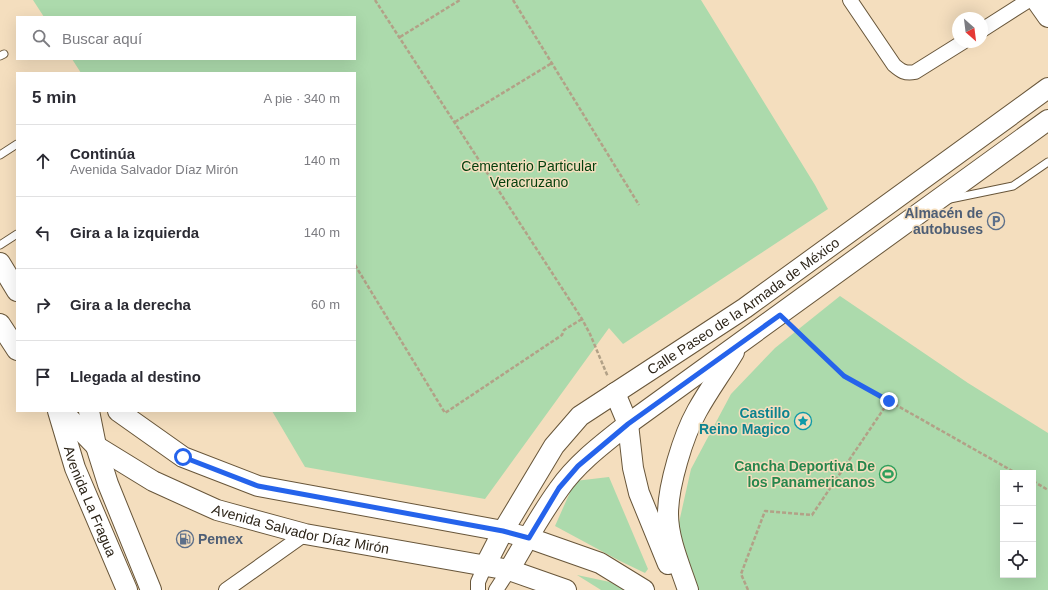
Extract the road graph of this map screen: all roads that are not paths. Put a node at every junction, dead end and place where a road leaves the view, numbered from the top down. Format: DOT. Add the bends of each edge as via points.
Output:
graph roads {
  1 [pos="850,0"];
  2 [pos="1029,0"];
  3 [pos="1036,0"];
  4 [pos="1048,17"];
  5 [pos="988,26"];
  6 [pos="954,48"];
  7 [pos="1048,88"];
  8 [pos="1048,120"];
  9 [pos="16,145"];
  10 [pos="0,155"];
  11 [pos="1048,162"];
  12 [pos="936,201"];
  13 [pos="16,235"];
  14 [pos="0,245"];
  15 [pos="0,264"];
  16 [pos="16,289"];
  17 [pos="0,324"];
  18 [pos="740,344"];
  19 [pos="16,348"];
  20 [pos="615,393"];
  21 [pos="58,412"];
  22 [pos="63,412"];
  23 [pos="89,412"];
  24 [pos="119,412"];
  25 [pos="628,424"];
  26 [pos="96,446"];
  27 [pos="503,531"];
  28 [pos="305,534"];
  29 [pos="529,538"];
  30 [pos="509,570"];
  31 [pos="480,579"];
  32 [pos="128,590"];
  33 [pos="151,590"];
  34 [pos="226,590"];
  35 [pos="496,590"];
  36 [pos="566,590"];
  37 [pos="644,590"];
  38 [pos="683,590"];
  39 [pos="688,590"];
  1 -- 6 [label="street" via="894,65 901,71 908,73 923,68"];
  2 -- 5 [label="street"];
  3 -- 4 [label="main road"];
  7 -- 20 [label="main road, Calle Paseo de la Armada de México" via="745,308"];
  8 -- 12 [label="main road, Calle Paseo de la Armada de México"];
  9 -- 10 [label="lane"];
  11 -- 12 [label="lane" via="1013,186"];
  12 -- 18 [label="main road, Calle Paseo de la Armada de México"];
  13 -- 14 [label="lane"];
  15 -- 16 [label="main road"];
  17 -- 19 [label="main road"];
  18 -- 25 [label="main road, Calle Paseo de la Armada de México"];
  18 -- 39 [label="main road" via="696,412 670,489 668,515 674,546"];
  20 -- 25 [label="main road"];
  20 -- 27 [label="main road, Calle Paseo de la Armada de México" via="580,416 554,446"];
  21 -- 32 [label="main road, Avenida La Fragua" via="76,468"];
  22 -- 26 [label="main road, Avenida Salvador Díaz Mirón"];
  23 -- 26 [label="main road, Avenida La Fragua"];
  24 -- 27 [label="main road" via="183,457 258,486"];
  25 -- 29 [label="main road, Calle Paseo de la Armada de México" via="578,466 559,488"];
  25 -- 38 [label="main road" via="639,493 676,582"];
  26 -- 28 [label="main road, Avenida Salvador Díaz Mirón" via="153,481 217,510"];
  26 -- 33 [label="main road, Avenida La Fragua" via="108,484"];
  27 -- 29 [label="main road"];
  27 -- 31 [label="main road, Calle Paseo de la Armada de México"];
  28 -- 31 [label="main road, Avenida Salvador Díaz Mirón"];
  28 -- 34 [label="street"];
  29 -- 30 [label="main road, Calle Paseo de la Armada de México"];
  29 -- 37 [label="main road" via="600,563"];
  30 -- 31 [label="main road, Avenida Salvador Díaz Mirón"];
  30 -- 35 [label="street"];
  30 -- 36 [label="main road, Avenida Salvador Díaz Mirón"];
  31 -- 35 [label="street, Avenida Salvador Díaz Mirón"];
}
